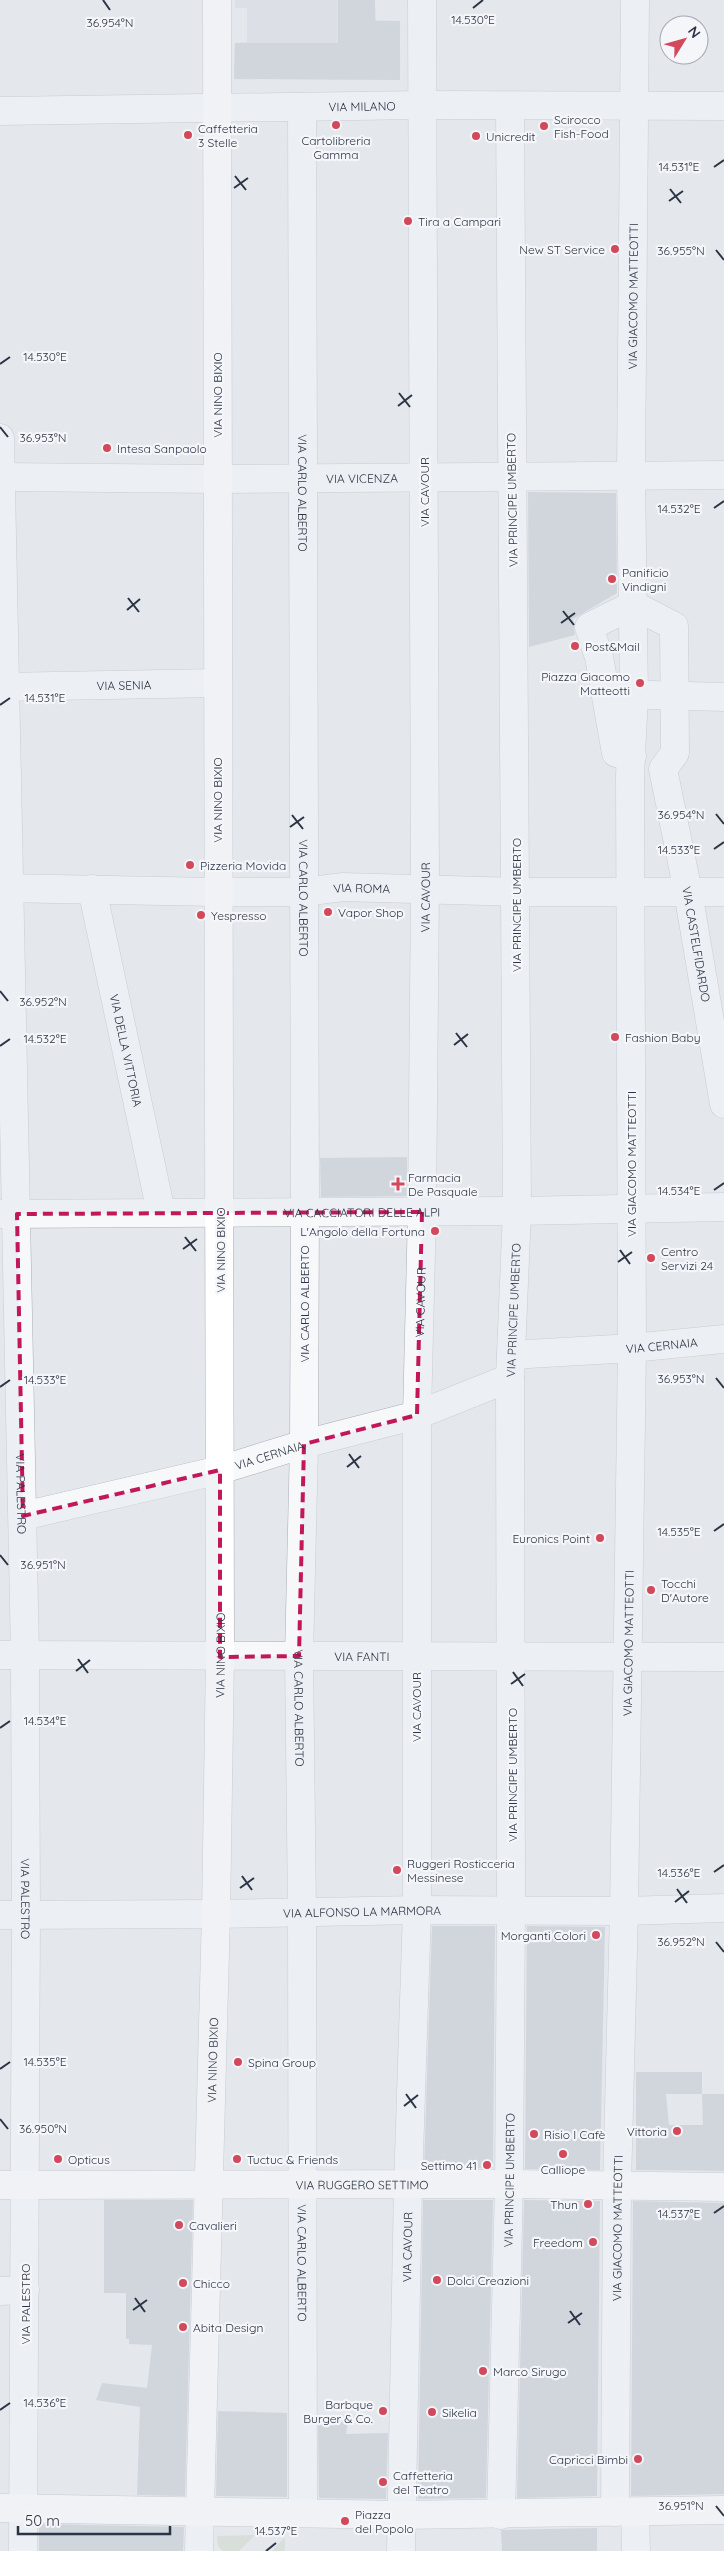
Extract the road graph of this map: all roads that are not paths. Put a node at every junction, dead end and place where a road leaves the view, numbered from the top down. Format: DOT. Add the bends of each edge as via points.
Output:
graph roads {
  1 [pos="217,0"];
  2 [pos="422,0"];
  3 [pos="634,0"];
  4 [pos="422,106"];
  5 [pos="510,106"];
  6 [pos="724,106"];
  7 [pos="302,107"];
  8 [pos="634,107"];
  9 [pos="216,108"];
  10 [pos="0,112"];
  11 [pos="0,438"];
  12 [pos="511,475"];
  13 [pos="631,475"];
  14 [pos="724,475"];
  15 [pos="424,476"];
  16 [pos="0,477"];
  17 [pos="304,478"];
  18 [pos="217,479"];
  19 [pos="633,599"];
  20 [pos="217,683"];
  21 [pos="2,687"];
  22 [pos="606,694"];
  23 [pos="634,695"];
  24 [pos="682,696"];
  25 [pos="724,697"];
  26 [pos="631,766"];
  27 [pos="5,888"];
  28 [pos="92,889"];
  29 [pos="425,890"];
  30 [pos="217,892"];
  31 [pos="303,892"];
  32 [pos="516,892"];
  33 [pos="688,892"];
  34 [pos="724,892"];
  35 [pos="631,893"];
  36 [pos="724,1104"];
  37 [pos="724,1207"];
  38 [pos="631,1210"];
  39 [pos="517,1211"];
  40 [pos="161,1212"];
  41 [pos="305,1212"];
  42 [pos="422,1212"];
  43 [pos="9,1214"];
  44 [pos="220,1214"];
  45 [pos="724,1339"];
  46 [pos="632,1348"];
  47 [pos="511,1367"];
  48 [pos="417,1415"];
  49 [pos="304,1444"];
  50 [pos="220,1470"];
  51 [pos="23,1516"];
  52 [pos="12,1655"];
  53 [pos="628,1655"];
  54 [pos="299,1656"];
  55 [pos="416,1656"];
  56 [pos="220,1657"];
  57 [pos="512,1657"];
  58 [pos="724,1657"];
  59 [pos="724,1908"];
  60 [pos="417,1910"];
  61 [pos="511,1910"];
  62 [pos="624,1911"];
  63 [pos="302,1912"];
  64 [pos="216,1914"];
  65 [pos="13,1915"];
  66 [pos="209,2184"];
  67 [pos="509,2184"];
  68 [pos="12,2185"];
  69 [pos="303,2185"];
  70 [pos="408,2186"];
  71 [pos="617,2186"];
  72 [pos="724,2188"];
  73 [pos="12,2290"];
  74 [pos="196,2506"];
  75 [pos="303,2506"];
  76 [pos="402,2507"];
  77 [pos="11,2508"];
  78 [pos="724,2510"];
  79 [pos="625,2512"];
  80 [pos="501,2515"];
  81 [pos="23,2551"];
  82 [pos="199,2551"];
  83 [pos="401,2551"];
  84 [pos="636,2551"];
  1 -- 9 [label="main road, VIA NINO BIXIO"];
  2 -- 4 [label="street, VIA CAVOUR"];
  3 -- 8 [label="street, VIA GIACOMO MATTEOTTI"];
  4 -- 5 [label="street, VIA MILANO"];
  4 -- 7 [label="street, VIA MILANO"];
  4 -- 15 [label="street, VIA CAVOUR"];
  5 -- 8 [label="street, VIA MILANO"];
  5 -- 12 [label="street, VIA PRINCIPE UMBERTO"];
  6 -- 8 [label="street, VIA MILANO"];
  7 -- 9 [label="street, VIA MILANO"];
  7 -- 17 [label="street, VIA CARLO ALBERTO"];
  8 -- 13 [label="street, VIA GIACOMO MATTEOTTI"];
  9 -- 10 [label="street, VIA MILANO"];
  9 -- 18 [label="main road, VIA NINO BIXIO"];
  11 -- 16 [label="street, VIA PALESTRO"];
  12 -- 13 [label="street, VIA VICENZA"];
  12 -- 15 [label="street, VIA VICENZA"];
  12 -- 32 [label="street, VIA PRINCIPE UMBERTO"];
  13 -- 14 [label="street, VIA VICENZA"];
  13 -- 19 [label="street, VIA GIACOMO MATTEOTTI"];
  15 -- 17 [label="street, VIA VICENZA"];
  15 -- 29 [label="street, VIA CAVOUR"];
  16 -- 18 [label="street, VIA VICENZA"];
  16 -- 21 [label="street, VIA PALESTRO"];
  17 -- 18 [label="street, VIA VICENZA"];
  17 -- 31 [label="street, VIA CARLO ALBERTO"];
  18 -- 20 [label="main road, VIA NINO BIXIO"];
  19 -- 22 [label="street" via="589,627"];
  19 -- 23 [label="street, VIA GIACOMO MATTEOTTI"];
  19 -- 24 [label="street, VIA CASTELFIDARDO" via="674,626"];
  20 -- 21 [label="street, VIA SENIA"];
  20 -- 30 [label="main road, VIA NINO BIXIO"];
  21 -- 27 [label="street, VIA PALESTRO"];
  22 -- 23 [label="street"];
  22 -- 26 [label="street" via="616,753"];
  23 -- 24 [label="street"];
  23 -- 26 [label="street, VIA GIACOMO MATTEOTTI"];
  24 -- 25 [label="street"];
  24 -- 33 [label="street, VIA CASTELFIDARDO" via="675,753 663,769"];
  26 -- 35 [label="street, VIA GIACOMO MATTEOTTI"];
  27 -- 28 [label="street, VIA ROMA"];
  27 -- 43 [label="street, VIA PALESTRO"];
  28 -- 30 [label="street, VIA ROMA"];
  28 -- 40 [label="street, VIA DELLA VITTORIA"];
  29 -- 31 [label="street, VIA ROMA" via="343,887"];
  29 -- 32 [label="street, VIA ROMA"];
  29 -- 42 [label="street, VIA CAVOUR"];
  30 -- 31 [label="street, VIA ROMA"];
  30 -- 44 [label="main road, VIA NINO BIXIO"];
  31 -- 41 [label="street, VIA CARLO ALBERTO"];
  32 -- 35 [label="street, VIA ROMA"];
  32 -- 39 [label="street, VIA PRINCIPE UMBERTO"];
  33 -- 34 [label="street, VIA ROMA"];
  33 -- 35 [label="street, VIA ROMA"];
  33 -- 36 [label="street, VIA CASTELFIDARDO"];
  35 -- 38 [label="street, VIA GIACOMO MATTEOTTI"];
  37 -- 38 [label="street, VIA CACCIATORI DELLE ALPI"];
  38 -- 39 [label="street, VIA CACCIATORI DELLE ALPI"];
  38 -- 46 [label="street, VIA GIACOMO MATTEOTTI"];
  39 -- 42 [label="street, VIA CACCIATORI DELLE ALPI"];
  39 -- 47 [label="street, VIA PRINCIPE UMBERTO"];
  40 -- 43 [label="street, VIA CACCIATORI DELLE ALPI"];
  40 -- 44 [label="street, VIA CACCIATORI DELLE ALPI"];
  41 -- 42 [label="street, VIA CACCIATORI DELLE ALPI"];
  41 -- 44 [label="street, VIA CACCIATORI DELLE ALPI"];
  41 -- 49 [label="street, VIA CARLO ALBERTO"];
  42 -- 48 [label="street, VIA CAVOUR"];
  43 -- 51 [label="street, VIA PALESTRO"];
  44 -- 50 [label="main road, VIA NINO BIXIO"];
  45 -- 46 [label="street, VIA CERNAIA"];
  46 -- 47 [label="street, VIA CERNAIA"];
  46 -- 53 [label="street, VIA GIACOMO MATTEOTTI"];
  47 -- 48 [label="street, VIA CERNAIA"];
  47 -- 57 [label="street, VIA PRINCIPE UMBERTO"];
  48 -- 49 [label="street, VIA CERNAIA"];
  48 -- 55 [label="street, VIA CAVOUR"];
  49 -- 50 [label="street, VIA CERNAIA"];
  49 -- 54 [label="street, VIA CARLO ALBERTO"];
  50 -- 51 [label="street, VIA CERNAIA"];
  50 -- 56 [label="main road, VIA NINO BIXIO"];
  51 -- 52 [label="street, VIA PALESTRO"];
  52 -- 56 [label="street, VIA FANTI"];
  52 -- 65 [label="street, VIA PALESTRO"];
  53 -- 57 [label="street, VIA FANTI"];
  53 -- 58 [label="street, VIA FANTI"];
  53 -- 62 [label="street, VIA GIACOMO MATTEOTTI"];
  54 -- 55 [label="street, VIA FANTI"];
  54 -- 56 [label="street, VIA FANTI"];
  54 -- 63 [label="street, VIA CARLO ALBERTO"];
  55 -- 57 [label="street, VIA FANTI"];
  55 -- 60 [label="street, VIA CAVOUR"];
  56 -- 64 [label="main road, VIA NINO BIXIO"];
  57 -- 61 [label="street, VIA PRINCIPE UMBERTO"];
  59 -- 62 [label="street, VIA ALFONSO LA MARMORA"];
  60 -- 61 [label="street, VIA ALFONSO LA MARMORA"];
  60 -- 63 [label="street, VIA ALFONSO LA MARMORA"];
  60 -- 70 [label="street, VIA CAVOUR"];
  61 -- 62 [label="street, VIA ALFONSO LA MARMORA"];
  61 -- 67 [label="street, VIA PRINCIPE UMBERTO"];
  62 -- 71 [label="street, VIA GIACOMO MATTEOTTI"];
  63 -- 64 [label="street, VIA ALFONSO LA MARMORA"];
  63 -- 69 [label="street, VIA CARLO ALBERTO"];
  64 -- 65 [label="street, VIA ALFONSO LA MARMORA"];
  64 -- 66 [label="main road, VIA NINO BIXIO"];
  65 -- 68 [label="street, VIA PALESTRO"];
  66 -- 68 [label="main road, VIA RUGGERO SETTIMO"];
  66 -- 69 [label="main road, VIA RUGGERO SETTIMO"];
  66 -- 74 [label="main road, VIA NINO BIXIO"];
  67 -- 70 [label="main road, VIA RUGGERO SETTIMO"];
  67 -- 71 [label="main road, VIA RUGGERO SETTIMO"];
  67 -- 80 [label="street, VIA PRINCIPE UMBERTO"];
  68 -- 73 [label="street, VIA PALESTRO"];
  69 -- 70 [label="main road, VIA RUGGERO SETTIMO"];
  69 -- 75 [label="street, VIA CARLO ALBERTO"];
  70 -- 76 [label="street, VIA CAVOUR"];
  71 -- 72 [label="main road, VIA RUGGERO SETTIMO"];
  71 -- 79 [label="street, VIA GIACOMO MATTEOTTI"];
  73 -- 77 [label="street, VIA PALESTRO"];
  74 -- 75 [label="main road"];
  74 -- 77 [label="main road"];
  74 -- 82 [label="street"];
  75 -- 76 [label="main road"];
  76 -- 80 [label="main road"];
  76 -- 83 [label="street, VIA CAVOUR"];
  77 -- 81 [label="street, VIA PALESTRO"];
  78 -- 79 [label="main road"];
  79 -- 80 [label="main road"];
  79 -- 84 [label="street, VIA GIACOMO MATTEOTTI"];
}
